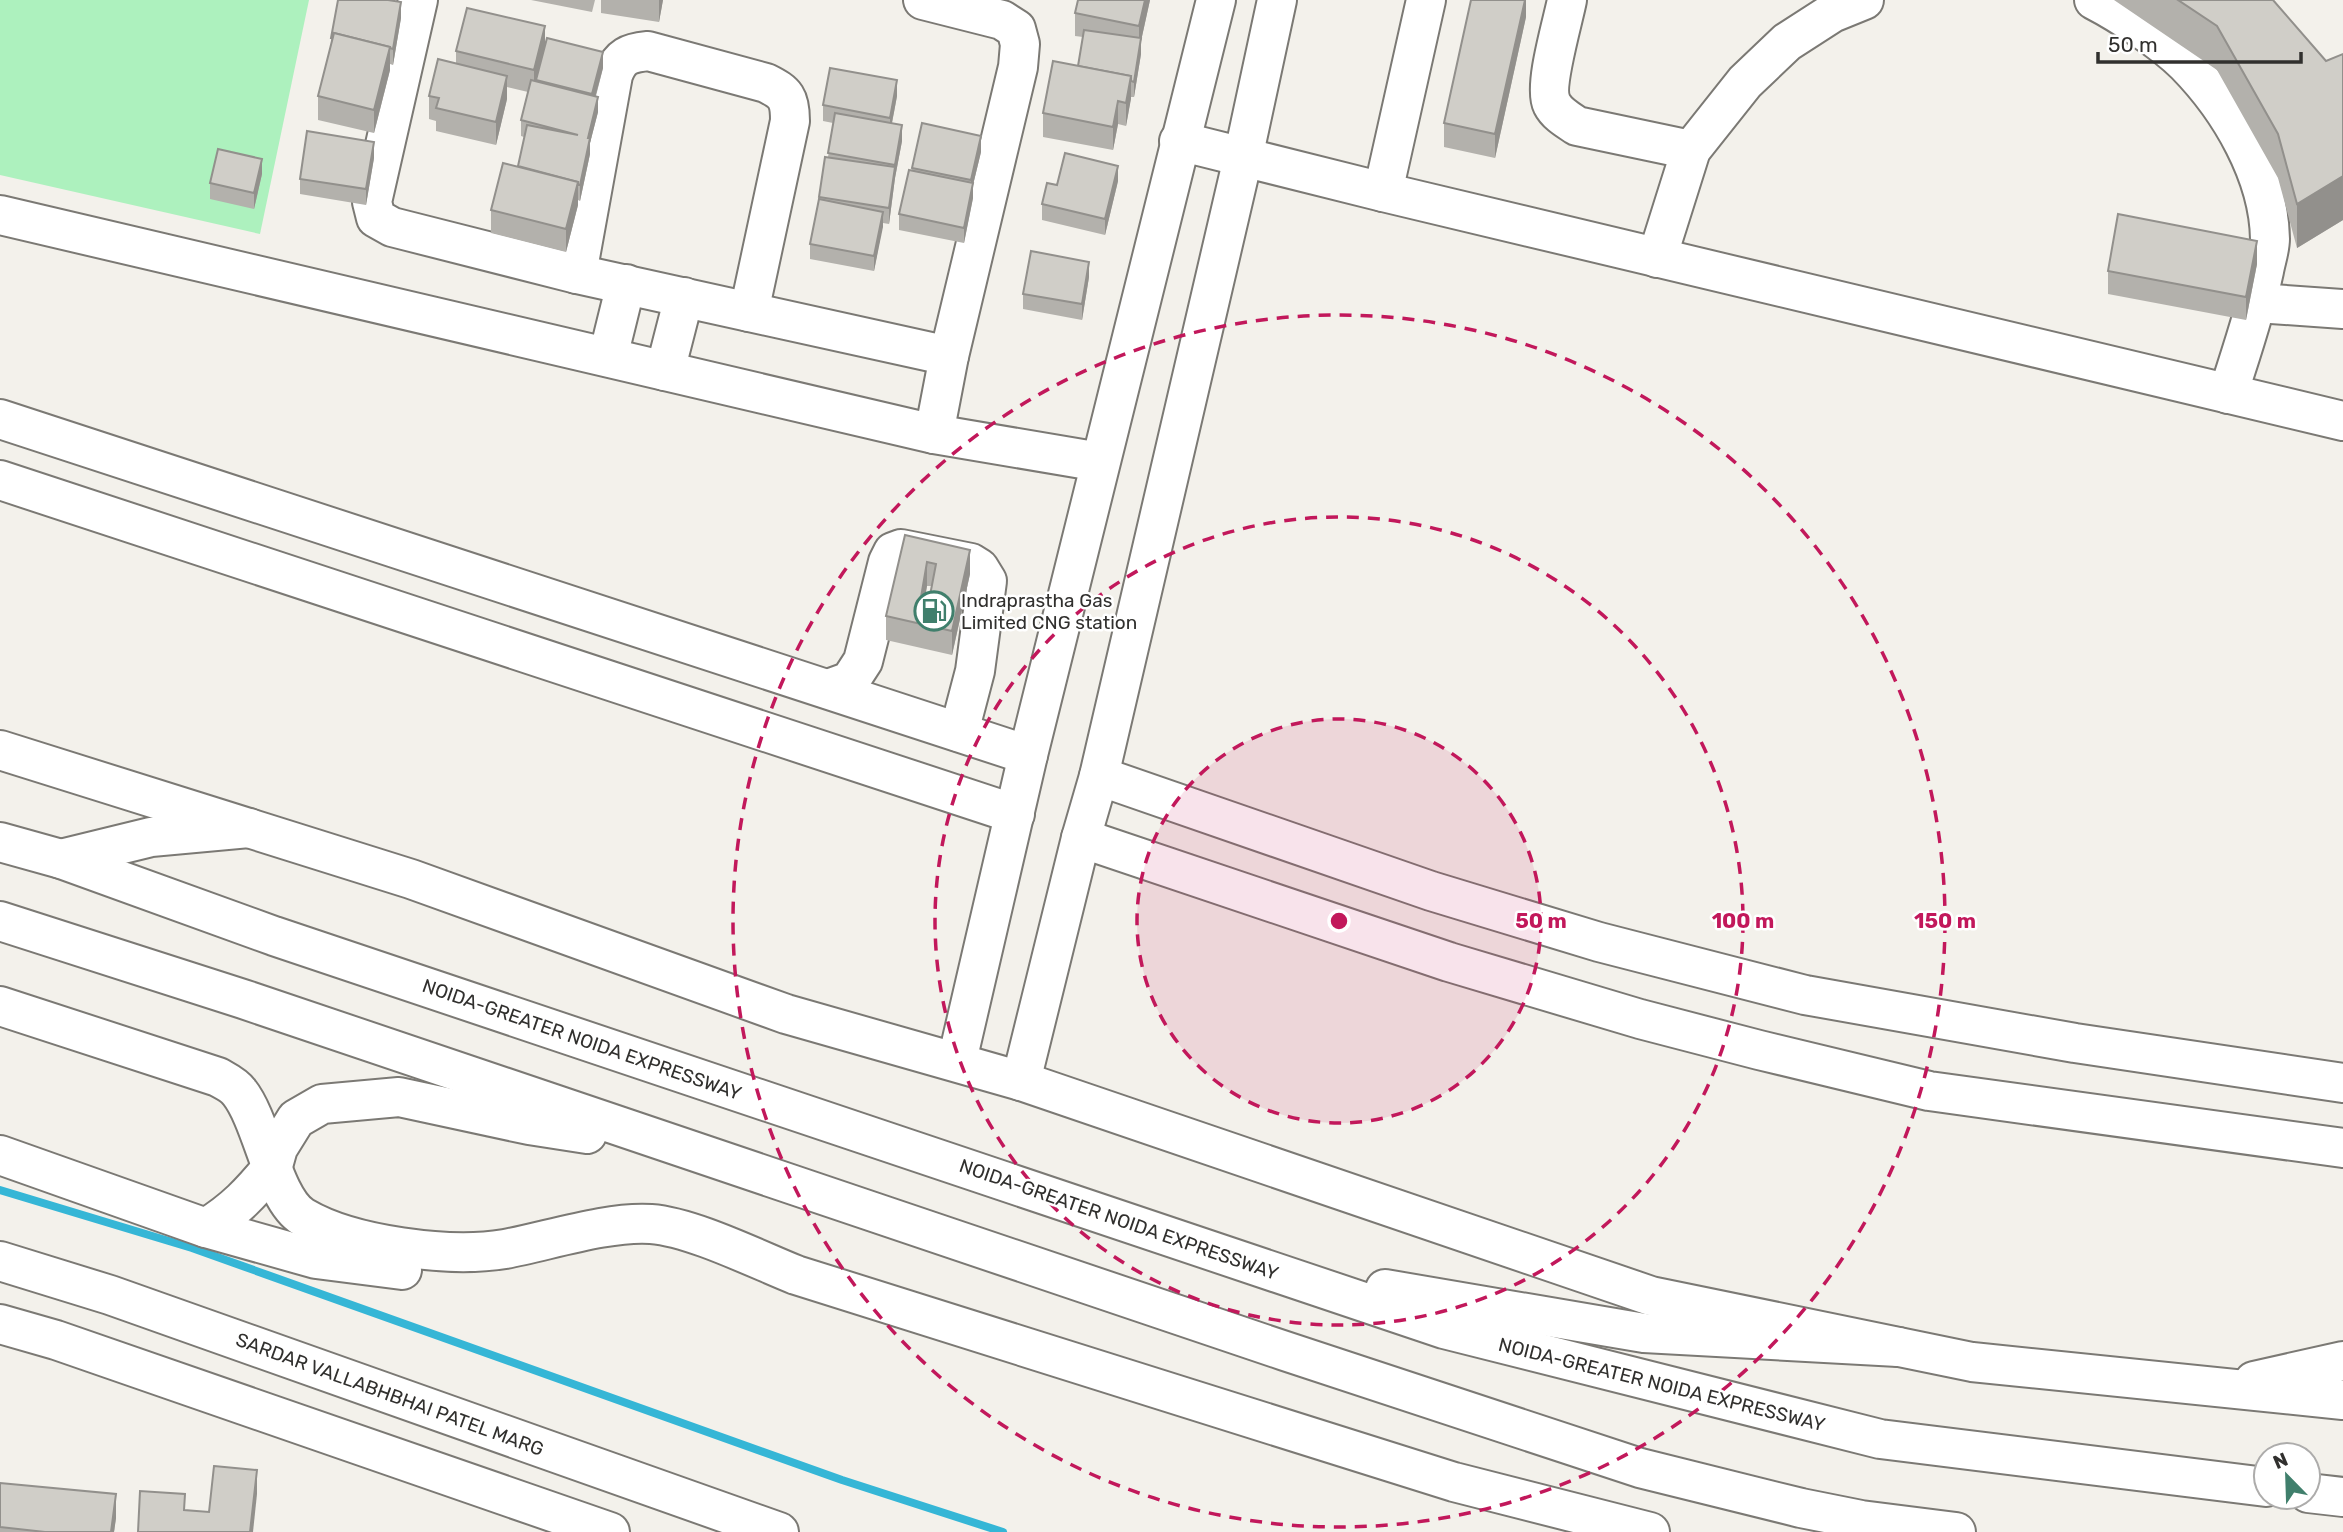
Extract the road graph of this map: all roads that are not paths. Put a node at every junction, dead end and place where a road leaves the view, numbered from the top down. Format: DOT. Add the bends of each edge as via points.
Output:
graph roads {
  1 [pos="418,0"];
  2 [pos="923,0"];
  3 [pos="1216,0"];
  4 [pos="1277,0"];
  5 [pos="1426,0"];
  6 [pos="1567,0"];
  7 [pos="1864,0"];
  8 [pos="2094,0"];
  9 [pos="1179,141"];
  10 [pos="1691,150"];
  11 [pos="1243,158"];
  12 [pos="1383,192"];
  13 [pos="0,215"];
  14 [pos="1657,258"];
  15 [pos="577,274"];
  16 [pos="626,284"];
  17 [pos="684,297"];
  18 [pos="2258,303"];
  19 [pos="2343,309"];
  20 [pos="749,312"];
  21 [pos="949,356"];
  22 [pos="608,357"];
  23 [pos="665,371"];
  24 [pos="2228,394"];
  25 [pos="0,419"];
  26 [pos="2343,421"];
  27 [pos="934,434"];
  28 [pos="1100,462"];
  29 [pos="0,480"];
  30 [pos="828,689"];
  31 [pos="960,732"];
  32 [pos="0,750"];
  33 [pos="1028,754"];
  34 [pos="1099,776"];
  35 [pos="1015,814"];
  36 [pos="249,828"];
  37 [pos="1081,838"];
  38 [pos="0,842"];
  39 [pos="61,859"];
  40 [pos="0,921"];
  41 [pos="0,1006"];
  42 [pos="957,1061"];
  43 [pos="1021,1080"];
  44 [pos="2343,1083"];
  45 [pos="2343,1148"];
  46 [pos="692,1150"];
  47 [pos="0,1155"];
  48 [pos="272,1166"];
  49 [pos="206,1228"];
  50 [pos="0,1261"];
  51 [pos="1269,1270"];
  52 [pos="796,1275"];
  53 [pos="0,1324"];
  54 [pos="1898,1347"];
  55 [pos="2343,1361"];
  56 [pos="2221,1388"];
  57 [pos="2343,1400"];
  58 [pos="2252,1485"];
  59 [pos="2322,1495"];
  60 [pos="2343,1497"];
  61 [pos="610,1532"];
  62 [pos="779,1532"];
  63 [pos="1650,1532"];
  64 [pos="1956,1532"];
  1 -- 15 [label="main road" via="372,202 376,218 392,227"];
  2 -- 21 [label="main road" via="1002,20 1016,29 1020,44"];
  3 -- 9 [label="main road"];
  4 -- 11 [label="main road"];
  5 -- 12 [label="main road"];
  6 -- 10 [label="main road" via="1549,85 1551,103 1577,126"];
  7 -- 10 [label="main road" via="1832,13 1787,42 1745,82"];
  8 -- 18 [label="main road" via="2185,62 2220,104 2250,158 2267,205 2270,242"];
  9 -- 11 [label="main road"];
  9 -- 28 [label="main road"];
  10 -- 14 [label="main road"];
  11 -- 12 [label="main road"];
  11 -- 34 [label="main road"];
  12 -- 14 [label="main road"];
  13 -- 22 [label="main road"];
  14 -- 24 [label="main road"];
  15 -- 16 [label="main road"];
  15 -- 20 [label="main road" via="613,75 618,62 630,53 649,51 766,83 780,90 790,103"];
  16 -- 17 [label="main road"];
  16 -- 22 [label="main road"];
  17 -- 20 [label="main road"];
  17 -- 23 [label="main road"];
  18 -- 19 [label="main road"];
  18 -- 24 [label="main road"];
  20 -- 21 [label="main road"];
  21 -- 27 [label="main road"];
  22 -- 23 [label="main road"];
  23 -- 27 [label="main road"];
  24 -- 26 [label="main road"];
  25 -- 30 [label="main road"];
  27 -- 28 [label="main road"];
  28 -- 33 [label="main road"];
  29 -- 35 [label="main road"];
  30 -- 31 [label="main road"];
  30 -- 31 [label="main road" via="850,681 863,661 893,552 901,549 971,563 987,581 975,671"];
  31 -- 33 [label="main road"];
  32 -- 36 [label="main road"];
  33 -- 35 [label="main road"];
  34 -- 37 [label="main road"];
  34 -- 44 [label="main road" via="1431,891 1599,942 1805,995 2075,1043"];
  35 -- 42 [label="main road"];
  36 -- 39 [label="main road" via="151,838"];
  36 -- 42 [label="main road" via="411,879 786,1014"];
  37 -- 43 [label="main road"];
  37 -- 45 [label="main road" via="1448,961 1759,1050 1929,1091"];
  38 -- 39 [label="main road, NOIDA-GREATER NOIDA EXPRESSWAY"];
  39 -- 51 [label="main road, NOIDA-GREATER NOIDA EXPRESSWAY" via="288,941"];
  40 -- 46 [label="main road"];
  41 -- 48 [label="main road" via="218,1077 237,1089 250,1107"];
  42 -- 43 [label="main road"];
  43 -- 54 [label="main road" via="1651,1296"];
  46 -- 48 [label="main road" via="528,1125 399,1097 323,1104 296,1119"];
  46 -- 64 [label="main road" via="1640,1468 1801,1508"];
  47 -- 49 [label="main road"];
  48 -- 49 [label="main road" via="250,1195"];
  48 -- 52 [label="main road" via="287,1200 302,1217 392,1247 450,1252 503,1249 628,1224 653,1224 701,1237"];
  49 -- 52 [label="main road" via="316,1259 413,1271 443,1273 644,1248"];
  50 -- 62 [label="main road, SARDAR VALLABHBHAI PATEL MARG" via="110,1294"];
  51 -- 54 [label="main road" via="1644,1333"];
  51 -- 58 [label="main road, NOIDA-GREATER NOIDA EXPRESSWAY" via="1444,1329 1880,1439"];
  52 -- 63 [label="main road" via="1454,1482"];
  53 -- 61 [label="main road" via="56,1339"];
  54 -- 56 [label="main road" via="1972,1362"];
  55 -- 56 [label="main road"];
  56 -- 57 [label="main road"];
  59 -- 60 [label="main road"];
}
